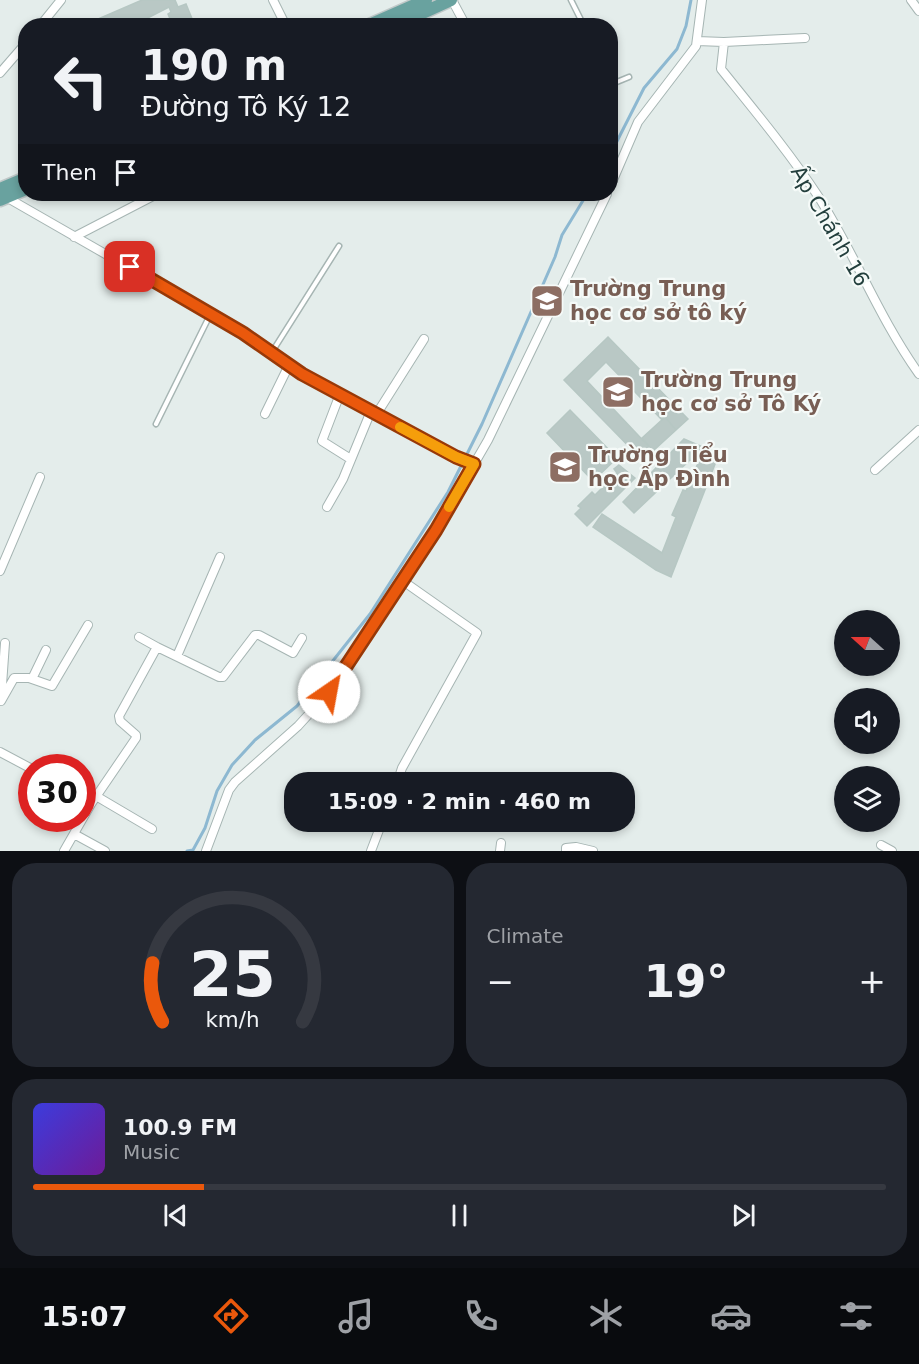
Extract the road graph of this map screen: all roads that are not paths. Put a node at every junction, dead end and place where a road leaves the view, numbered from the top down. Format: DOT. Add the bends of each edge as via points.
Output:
graph roads {
  1 [pos="61,0"];
  2 [pos="273,0"];
  3 [pos="426,0"];
  4 [pos="452,0"];
  5 [pos="571,0"];
  6 [pos="702,0"];
  7 [pos="911,0"];
  8 [pos="919,11"];
  9 [pos="46,18"];
  10 [pos="282,18"];
  11 [pos="385,18"];
  12 [pos="412,18"];
  13 [pos="462,18"];
  14 [pos="580,18"];
  15 [pos="805,38"];
  16 [pos="697,40"];
  17 [pos="724,42"];
  18 [pos="18,52"];
  19 [pos="0,73"];
  20 [pos="628,77"];
  21 [pos="618,81"];
  22 [pos="618,168"];
  23 [pos="18,184"];
  24 [pos="18,191"];
  25 [pos="2,195"];
  26 [pos="143,201"];
  27 [pos="604,201"];
  28 [pos="74,237"];
  29 [pos="339,246"];
  30 [pos="210,315"];
  31 [pos="424,339"];
  32 [pos="272,353"];
  33 [pos="289,364"];
  34 [pos="919,374"];
  35 [pos="340,394"];
  36 [pos="373,413"];
  37 [pos="265,414"];
  38 [pos="156,424"];
  39 [pos="919,430"];
  40 [pos="350,458"];
  41 [pos="472,463"];
  42 [pos="875,470"];
  43 [pos="40,477"];
  44 [pos="327,507"];
  45 [pos="220,557"];
  46 [pos="0,571"];
  47 [pos="403,581"];
  48 [pos="88,625"];
  49 [pos="139,637"];
  50 [pos="302,638"];
  51 [pos="5,643"];
  52 [pos="157,647"];
  53 [pos="46,650"];
  54 [pos="177,656"];
  55 [pos="32,679"];
  56 [pos="0,702"];
  57 [pos="0,752"];
  58 [pos="18,762"];
  59 [pos="401,772"];
  60 [pos="96,796"];
  61 [pos="152,829"];
  62 [pos="378,832"];
  63 [pos="74,834"];
  64 [pos="881,845"];
  65 [pos="64,851"];
  66 [pos="105,851"];
  67 [pos="206,851"];
  68 [pos="371,851"];
  69 [pos="566,851"];
  70 [pos="592,851"];
  71 [pos="892,851"];
  1 -- 9 [label="street"];
  2 -- 10 [label="street"];
  3 -- 11 [label="main road"];
  4 -- 12 [label="main road"];
  4 -- 13 [label="street"];
  5 -- 14 [label="lane"];
  6 -- 16 [label="street"];
  7 -- 8 [label="street"];
  15 -- 17 [label="street"];
  16 -- 17 [label="street"];
  16 -- 22 [label="street" via="638,122"];
  17 -- 34 [label="street, Ấp Chánh 16" via="721,69 818,197 874,303"];
  18 -- 19 [label="street"];
  20 -- 21 [label="lane"];
  23 -- 25 [label="main road"];
  24 -- 25 [label="main road"];
  25 -- 28 [label="street"];
  26 -- 28 [label="street"];
  27 -- 41 [label="street" via="562,291"];
  28 -- 30 [label="street"];
  29 -- 32 [label="lane"];
  30 -- 32 [label="street"];
  30 -- 38 [label="lane"];
  31 -- 36 [label="street"];
  32 -- 33 [label="street"];
  33 -- 35 [label="street"];
  33 -- 37 [label="street"];
  35 -- 36 [label="street"];
  35 -- 40 [label="street" via="322,441"];
  36 -- 40 [label="street"];
  36 -- 41 [label="street"];
  39 -- 42 [label="street"];
  40 -- 44 [label="street"];
  41 -- 47 [label="street"];
  43 -- 46 [label="street"];
  45 -- 54 [label="street"];
  47 -- 59 [label="street" via="477,633"];
  47 -- 67 [label="street" via="329,692 229,790"];
  48 -- 55 [label="street" via="52,686"];
  49 -- 52 [label="street"];
  50 -- 54 [label="street" via="293,653 255,635 223,677"];
  51 -- 56 [label="street"];
  52 -- 54 [label="street"];
  52 -- 60 [label="street" via="119,716 136,738"];
  53 -- 55 [label="street"];
  55 -- 56 [label="street" via="14,678"];
  57 -- 58 [label="street"];
  60 -- 61 [label="street"];
  62 -- 68 [label="street"];
  63 -- 65 [label="street"];
  63 -- 66 [label="street"];
  64 -- 71 [label="street"];
  69 -- 70 [label="street" via="576,847"];
}
